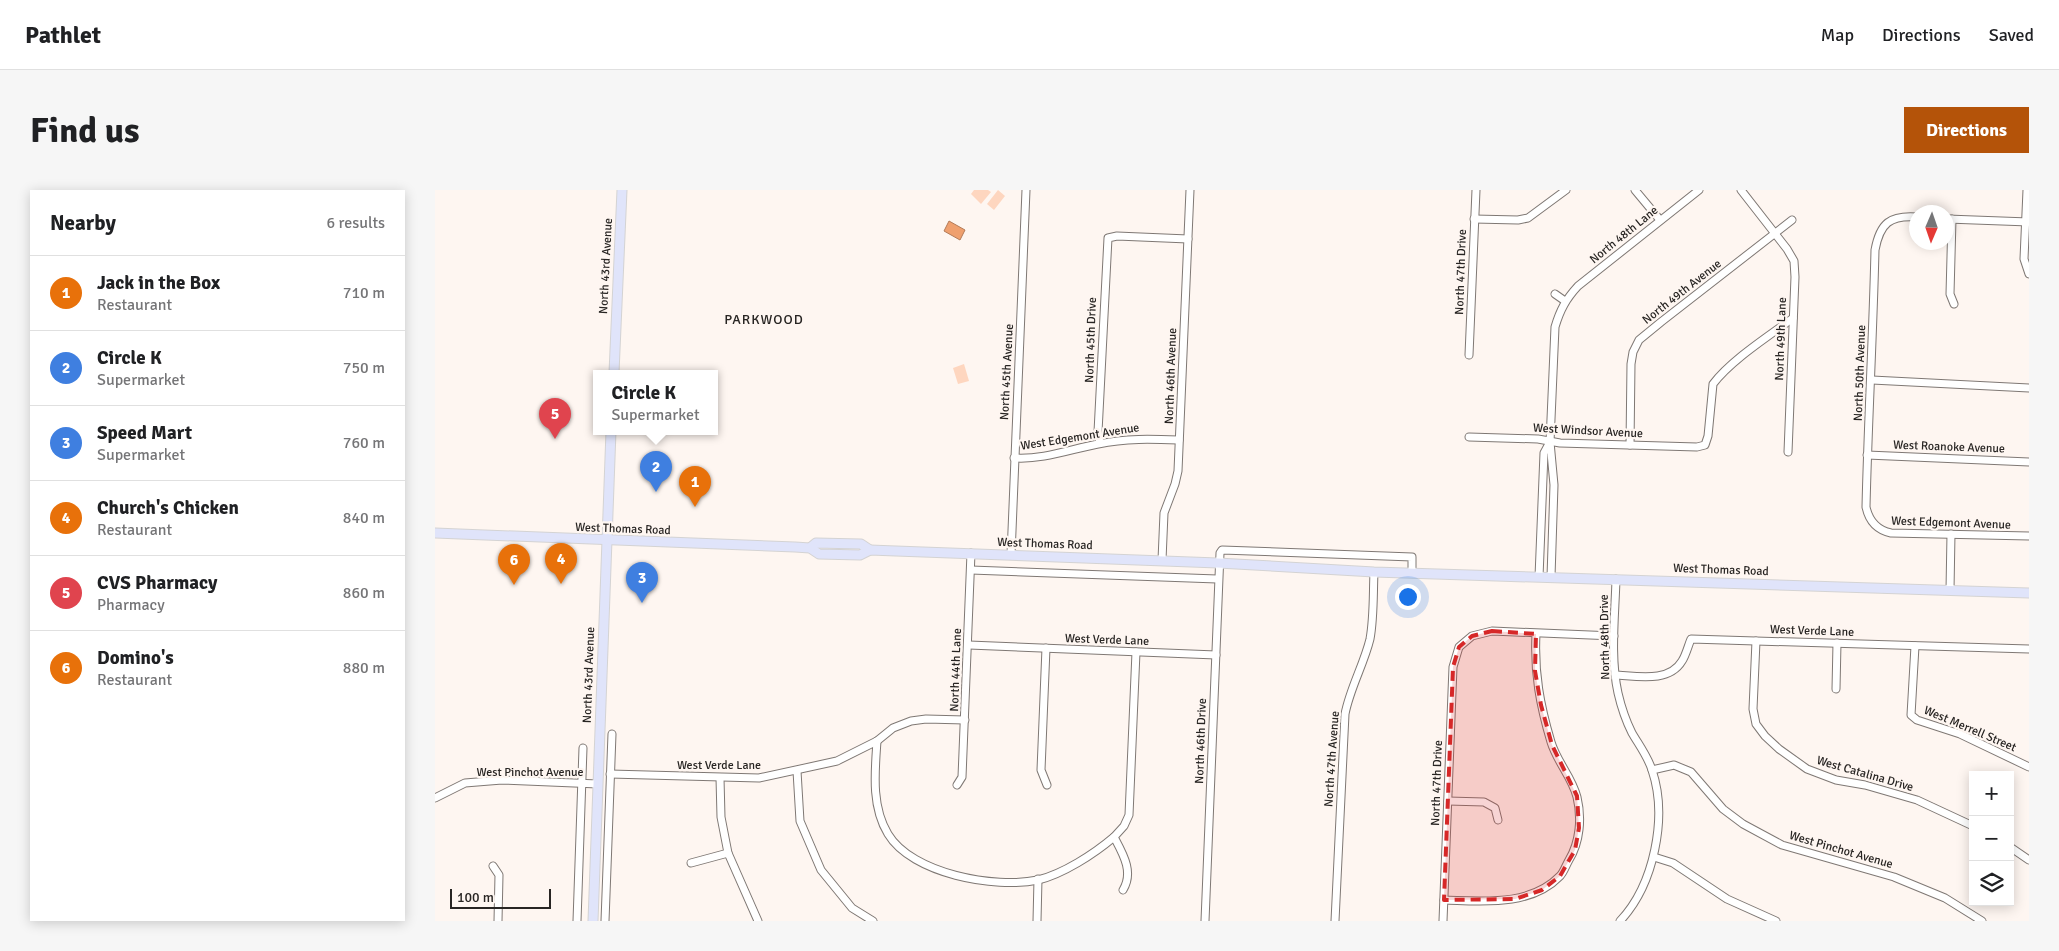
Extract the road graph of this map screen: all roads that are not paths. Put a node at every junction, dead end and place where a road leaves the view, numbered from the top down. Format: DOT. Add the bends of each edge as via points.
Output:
graph roads {
  1 [pos="622,190"];
  2 [pos="1026,190"];
  3 [pos="1190,190"];
  4 [pos="1476,190"];
  5 [pos="1566,190"];
  6 [pos="1635,190"];
  7 [pos="1699,190"];
  8 [pos="1741,190"];
  9 [pos="2027,190"];
  10 [pos="1909,217"];
  11 [pos="1474,219"];
  12 [pos="1954,219"];
  13 [pos="1660,220"];
  14 [pos="1792,220"];
  15 [pos="2027,222"];
  16 [pos="1775,233"];
  17 [pos="1188,239"];
  18 [pos="1949,250"];
  19 [pos="2029,274"];
  20 [pos="1555,294"];
  21 [pos="1565,301"];
  22 [pos="1954,304"];
  23 [pos="1793,318"];
  24 [pos="1469,355"];
  25 [pos="614,370"];
  26 [pos="1872,380"];
  27 [pos="2029,388"];
  28 [pos="611,435"];
  29 [pos="1469,437"];
  30 [pos="1179,440"];
  31 [pos="1550,442"];
  32 [pos="1099,443"];
  33 [pos="1630,445"];
  34 [pos="1788,452"];
  35 [pos="1867,455"];
  36 [pos="1015,458"];
  37 [pos="2029,462"];
  38 [pos="1874,524"];
  39 [pos="435,533"];
  40 [pos="1951,534"];
  41 [pos="2029,536"];
  42 [pos="606,540"];
  43 [pos="971,553"];
  44 [pos="1011,555"];
  45 [pos="1162,560"];
  46 [pos="1218,563"];
  47 [pos="971,570"];
  48 [pos="1374,572"];
  49 [pos="1412,573"];
  50 [pos="1539,577"];
  51 [pos="1551,577"];
  52 [pos="1217,579"];
  53 [pos="1616,579"];
  54 [pos="1950,590"];
  55 [pos="2029,593"];
  56 [pos="1536,634"];
  57 [pos="1614,636"];
  58 [pos="1756,641"];
  59 [pos="1837,643"];
  60 [pos="969,645"];
  61 [pos="1915,646"];
  62 [pos="1046,648"];
  63 [pos="2029,649"];
  64 [pos="1137,652"];
  65 [pos="1216,655"];
  66 [pos="1615,675"];
  67 [pos="1836,689"];
  68 [pos="965,720"];
  69 [pos="612,734"];
  70 [pos="877,741"];
  71 [pos="583,748"];
  72 [pos="2029,767"];
  73 [pos="1652,770"];
  74 [pos="797,771"];
  75 [pos="610,774"];
  76 [pos="720,778"];
  77 [pos="582,782"];
  78 [pos="598,784"];
  79 [pos="957,785"];
  80 [pos="1047,785"];
  81 [pos="435,798"];
  82 [pos="1448,801"];
  83 [pos="1498,820"];
  84 [pos="1969,824"];
  85 [pos="1114,837"];
  86 [pos="2014,850"];
  87 [pos="728,853"];
  88 [pos="1654,857"];
  89 [pos="2029,860"];
  90 [pos="691,863"];
  91 [pos="493,866"];
  92 [pos="1038,880"];
  93 [pos="1123,890"];
  94 [pos="1444,900"];
  95 [pos="1623,920"];
  96 [pos="498,921"];
  97 [pos="577,921"];
  98 [pos="593,921"];
  99 [pos="605,921"];
  100 [pos="758,921"];
  101 [pos="873,921"];
  102 [pos="1037,921"];
  103 [pos="1205,921"];
  104 [pos="1335,921"];
  105 [pos="1443,921"];
  106 [pos="1777,921"];
  107 [pos="1982,921"];
  1 -- 25 [label="main road, North 43rd Avenue"];
  2 -- 36 [label="street, North 45th Avenue"];
  3 -- 17 [label="street, North 46th Avenue"];
  4 -- 11 [label="street, North 47th Drive"];
  5 -- 11 [label="street" via="1528,218"];
  6 -- 13 [label="street"];
  7 -- 13 [label="street, North 48th Lane"];
  8 -- 16 [label="street, North 49th Lane"];
  9 -- 15 [label="street"];
  10 -- 26 [label="street, North 50th Avenue" via="1892,219 1877,239"];
  11 -- 24 [label="street, North 47th Drive"];
  12 -- 15 [label="street"];
  13 -- 21 [label="street, North 48th Lane" via="1578,286"];
  14 -- 16 [label="street"];
  15 -- 19 [label="street" via="2025,259"];
  16 -- 23 [label="street, North 49th Lane" via="1794,261"];
  16 -- 33 [label="street, North 49th Avenue" via="1639,340 1631,364"];
  17 -- 30 [label="street, North 46th Avenue"];
  17 -- 32 [label="street, North 45th Drive" via="1108,238"];
  18 -- 22 [label="street" via="1950,294"];
  20 -- 21 [label="street"];
  21 -- 31 [label="street, North 48th Lane" via="1555,326"];
  23 -- 33 [label="street, West Windsor Avenue" via="1746,353 1713,384 1705,445"];
  23 -- 34 [label="street, North 49th Lane"];
  26 -- 27 [label="street"];
  26 -- 35 [label="street, North 50th Avenue"];
  28 -- 42 [label="main road, North 43rd Avenue"];
  29 -- 31 [label="street, West Windsor Avenue"];
  30 -- 32 [label="street, West Edgemont Avenue" via="1135,438"];
  30 -- 45 [label="street, North 46th Avenue" via="1175,484 1164,518"];
  31 -- 33 [label="street, West Windsor Avenue"];
  31 -- 50 [label="street, North 48th Lane" via="1544,453"];
  31 -- 51 [label="street, North 48th Lane" via="1554,485"];
  32 -- 36 [label="street, West Edgemont Avenue" via="1042,457"];
  35 -- 37 [label="street, West Roanoke Avenue"];
  35 -- 38 [label="street, North 50th Avenue" via="1866,507"];
  36 -- 44 [label="street, North 45th Avenue"];
  38 -- 40 [label="street, West Edgemont Avenue" via="1891,533"];
  39 -- 42 [label="main road, West Thomas Road"];
  40 -- 41 [label="street, West Edgemont Avenue"];
  40 -- 54 [label="street"];
  42 -- 43 [label="main road, West Thomas Road" via="809,548 819,554 860,555 870,550"];
  42 -- 78 [label="main road, North 43rd Avenue"];
  43 -- 44 [label="main road, West Thomas Road"];
  43 -- 47 [label="street, North 44th Lane"];
  44 -- 45 [label="main road, West Thomas Road"];
  45 -- 46 [label="main road, West Thomas Road"];
  46 -- 48 [label="main road, West Thomas Road"];
  46 -- 49 [label="street" via="1222,550 1412,558"];
  46 -- 52 [label="street, North 46th Drive"];
  47 -- 52 [label="street"];
  47 -- 60 [label="street, North 44th Lane"];
  48 -- 49 [label="main road, West Thomas Road"];
  48 -- 104 [label="street, North 47th Avenue" via="1369,640 1345,714"];
  49 -- 50 [label="main road, West Thomas Road"];
  50 -- 51 [label="main road, West Thomas Road"];
  51 -- 53 [label="main road, West Thomas Road"];
  52 -- 65 [label="street, North 46th Drive"];
  53 -- 54 [label="main road, West Thomas Road"];
  53 -- 57 [label="street, North 48th Drive"];
  54 -- 55 [label="main road, West Thomas Road"];
  56 -- 57 [label="street"];
  56 -- 82 [label="street, North 47th Drive" via="1492,631 1472,636 1459,647 1453,667"];
  56 -- 94 [label="street" via="1535,671 1541,705 1552,745 1577,796 1579,828 1575,850 1560,876 1541,890 1515,899"];
  57 -- 66 [label="street, North 48th Drive"];
  58 -- 59 [label="street, West Verde Lane"];
  58 -- 66 [label="street, West Verde Lane" via="1691,639 1682,661 1673,672 1657,676"];
  58 -- 84 [label="street, West Catalina Drive" via="1753,709 1756,724 1779,749 1807,769 1836,780 1917,800"];
  59 -- 61 [label="street, West Verde Lane"];
  59 -- 67 [label="street"];
  60 -- 62 [label="street, West Verde Lane"];
  60 -- 68 [label="street, North 44th Lane"];
  61 -- 63 [label="street, West Verde Lane"];
  61 -- 72 [label="street, West Merrell Street" via="1911,715"];
  62 -- 64 [label="street, West Verde Lane"];
  62 -- 80 [label="street" via="1041,770"];
  64 -- 65 [label="street, West Verde Lane"];
  64 -- 85 [label="street" via="1129,815"];
  65 -- 103 [label="street, North 46th Drive"];
  66 -- 73 [label="street, North 48th Drive" via="1631,732"];
  68 -- 70 [label="street, West Verde Lane" via="911,721 893,728"];
  68 -- 79 [label="street, North 44th Lane" via="962,778"];
  69 -- 75 [label="street"];
  70 -- 74 [label="street, West Verde Lane" via="837,761"];
  70 -- 92 [label="street" via="875,780 878,809 888,834 903,852 967,878 1004,882"];
  71 -- 77 [label="street"];
  73 -- 88 [label="street, North 48th Drive" via="1658,802"];
  73 -- 107 [label="street, West Pinchot Avenue" via="1674,765 1691,772 1723,809 1782,845 1894,877 1945,898"];
  74 -- 76 [label="street, West Verde Lane" via="759,778"];
  74 -- 101 [label="street" via="800,821 821,870 852,908"];
  75 -- 76 [label="street, West Verde Lane"];
  75 -- 99 [label="street"];
  76 -- 87 [label="street" via="721,817"];
  77 -- 78 [label="street, West Pinchot Avenue"];
  77 -- 81 [label="street, West Pinchot Avenue" via="503,780 465,783"];
  77 -- 97 [label="street"];
  78 -- 98 [label="main road, North 43rd Avenue"];
  82 -- 83 [label="street" via="1484,802 1495,808"];
  82 -- 94 [label="street, North 47th Drive"];
  85 -- 92 [label="street" via="1078,863"];
  85 -- 93 [label="street" via="1127,868 1127,883"];
  86 -- 89 [label="street"];
  87 -- 90 [label="street"];
  87 -- 100 [label="street"];
  88 -- 95 [label="street, North 48th Drive" via="1641,891"];
  88 -- 106 [label="street" via="1673,863 1727,899"];
  91 -- 96 [label="street" via="499,875"];
  92 -- 102 [label="street"];
  94 -- 105 [label="street, North 47th Drive"];
}
